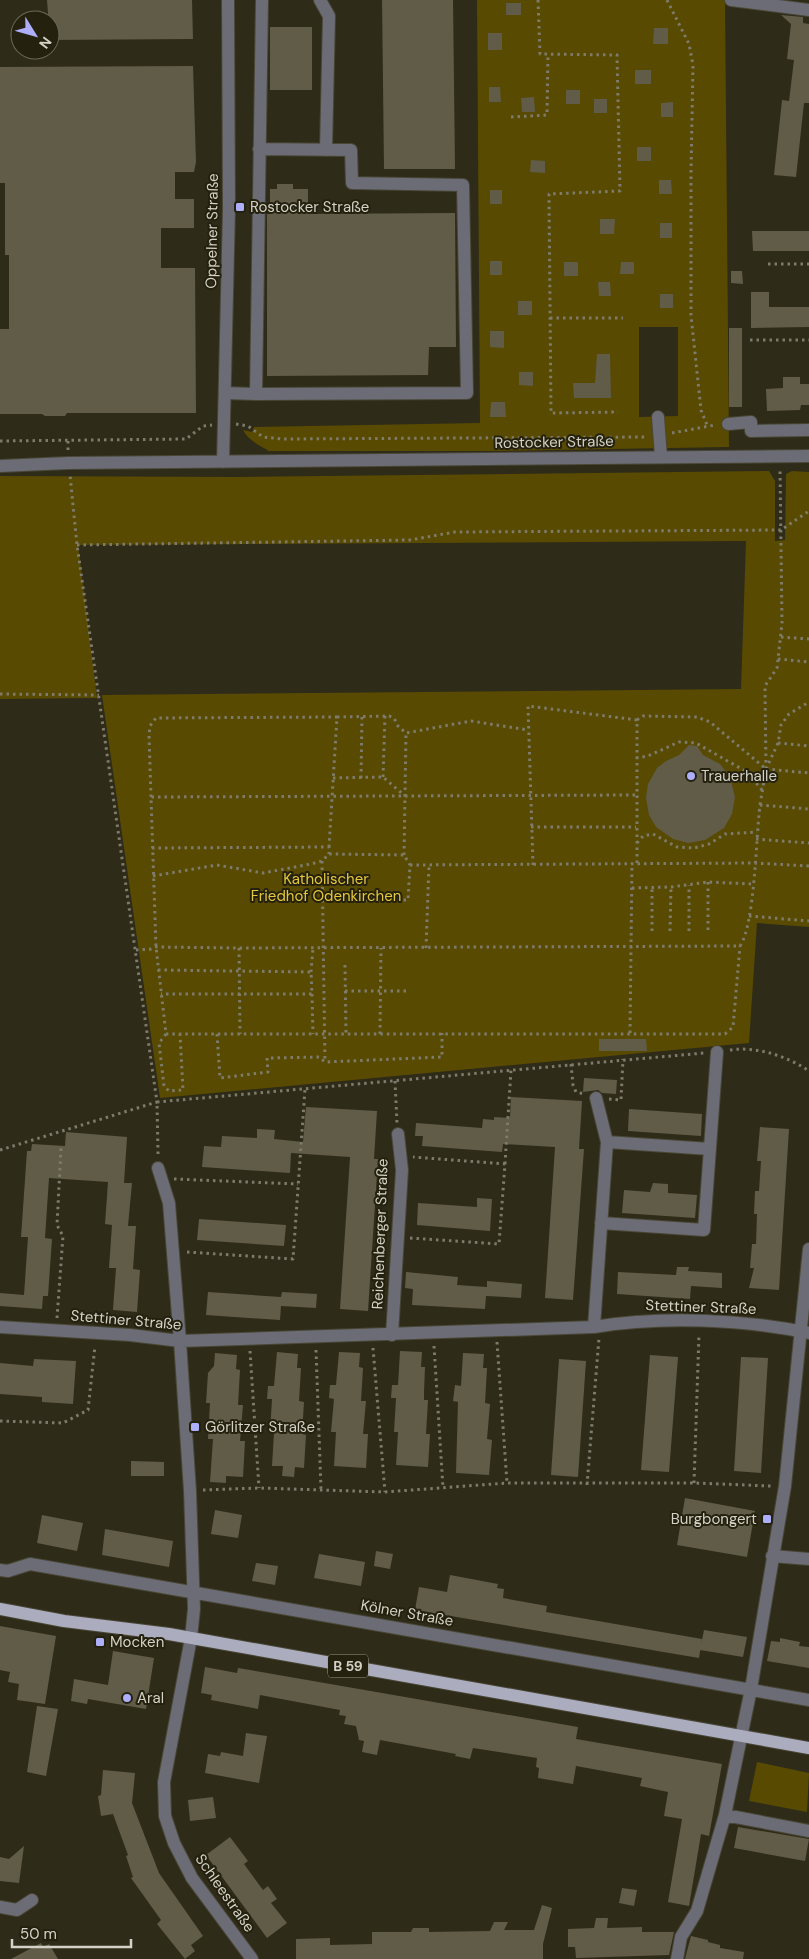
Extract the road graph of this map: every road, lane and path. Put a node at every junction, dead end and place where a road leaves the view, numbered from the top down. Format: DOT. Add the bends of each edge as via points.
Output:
graph roads {
  1 [pos="228,0"];
  2 [pos="262,0"];
  3 [pos="320,0"];
  4 [pos="538,0"];
  5 [pos="667,0"];
  6 [pos="731,0"];
  7 [pos="809,10"];
  8 [pos="548,54"];
  9 [pos="510,117"];
  10 [pos="259,149"];
  11 [pos="326,150"];
  12 [pos="768,264"];
  13 [pos="809,264"];
  14 [pos="550,318"];
  15 [pos="623,318"];
  16 [pos="750,340"];
  17 [pos="809,340"];
  18 [pos="225,392"];
  19 [pos="256,394"];
  20 [pos="618,412"];
  21 [pos="658,417"];
  22 [pos="224,424"];
  23 [pos="728,424"];
  24 [pos="707,425"];
  25 [pos="809,430"];
  26 [pos="659,435"];
  27 [pos="0,441"];
  28 [pos="68,441"];
  29 [pos="780,456"];
  30 [pos="809,456"];
  31 [pos="661,457"];
  32 [pos="223,462"];
  33 [pos="68,463"];
  34 [pos="0,466"];
  35 [pos="809,511"];
  36 [pos="780,530"];
  37 [pos="77,545"];
  38 [pos="781,637"];
  39 [pos="809,639"];
  40 [pos="778,659"];
  41 [pos="809,662"];
  42 [pos="0,694"];
  43 [pos="99,695"];
  44 [pos="809,702"];
  45 [pos="362,716"];
  46 [pos="385,716"];
  47 [pos="337,717"];
  48 [pos="636,720"];
  49 [pos="528,730"];
  50 [pos="406,733"];
  51 [pos="778,743"];
  52 [pos="809,746"];
  53 [pos="636,758"];
  54 [pos="766,769"];
  55 [pos="809,773"];
  56 [pos="383,777"];
  57 [pos="333,778"];
  58 [pos="361,778"];
  59 [pos="762,790"];
  60 [pos="635,795"];
  61 [pos="332,796"];
  62 [pos="405,796"];
  63 [pos="530,796"];
  64 [pos="151,797"];
  65 [pos="760,805"];
  66 [pos="809,809"];
  67 [pos="531,827"];
  68 [pos="636,827"];
  69 [pos="757,832"];
  70 [pos="756,839"];
  71 [pos="636,843"];
  72 [pos="809,843"];
  73 [pos="330,847"];
  74 [pos="152,848"];
  75 [pos="329,854"];
  76 [pos="404,855"];
  77 [pos="322,861"];
  78 [pos="632,863"];
  79 [pos="637,863"];
  80 [pos="754,863"];
  81 [pos="410,865"];
  82 [pos="429,865"];
  83 [pos="533,865"];
  84 [pos="809,866"];
  85 [pos="153,876"];
  86 [pos="708,882"];
  87 [pos="752,884"];
  88 [pos="689,885"];
  89 [pos="652,887"];
  90 [pos="671,887"];
  91 [pos="632,888"];
  92 [pos="322,900"];
  93 [pos="750,916"];
  94 [pos="809,921"];
  95 [pos="652,931"];
  96 [pos="670,931"];
  97 [pos="689,931"];
  98 [pos="708,931"];
  99 [pos="156,946"];
  100 [pos="740,946"];
  101 [pos="631,947"];
  102 [pos="240,948"];
  103 [pos="313,948"];
  104 [pos="323,948"];
  105 [pos="380,948"];
  106 [pos="426,948"];
  107 [pos="136,950"];
  108 [pos="345,965"];
  109 [pos="158,970"];
  110 [pos="240,971"];
  111 [pos="311,972"];
  112 [pos="407,990"];
  113 [pos="345,991"];
  114 [pos="380,991"];
  115 [pos="240,993"];
  116 [pos="161,994"];
  117 [pos="312,994"];
  118 [pos="442,1033"];
  119 [pos="630,1033"];
  120 [pos="166,1034"];
  121 [pos="180,1034"];
  122 [pos="217,1034"];
  123 [pos="240,1034"];
  124 [pos="312,1034"];
  125 [pos="324,1034"];
  126 [pos="346,1034"];
  127 [pos="380,1034"];
  128 [pos="717,1052"];
  129 [pos="623,1059"];
  130 [pos="325,1062"];
  131 [pos="571,1064"];
  132 [pos="512,1070"];
  133 [pos="809,1071"];
  134 [pos="395,1081"];
  135 [pos="305,1089"];
  136 [pos="596,1098"];
  137 [pos="157,1102"];
  138 [pos="398,1134"];
  139 [pos="607,1142"];
  140 [pos="61,1148"];
  141 [pos="710,1149"];
  142 [pos="0,1150"];
  143 [pos="400,1156"];
  144 [pos="505,1164"];
  145 [pos="160,1173"];
  146 [pos="298,1184"];
  147 [pos="601,1223"];
  148 [pos="398,1238"];
  149 [pos="809,1249"];
  150 [pos="172,1251"];
  151 [pos="699,1322"];
  152 [pos="597,1326"];
  153 [pos="0,1327"];
  154 [pos="496,1329"];
  155 [pos="56,1330"];
  156 [pos="805,1332"];
  157 [pos="97,1333"];
  158 [pos="434,1334"];
  159 [pos="372,1335"];
  160 [pos="392,1335"];
  161 [pos="315,1336"];
  162 [pos="250,1339"];
  163 [pos="180,1341"];
  164 [pos="0,1422"];
  165 [pos="507,1483"];
  166 [pos="694,1483"];
  167 [pos="587,1485"];
  168 [pos="785,1486"];
  169 [pos="259,1488"];
  170 [pos="443,1488"];
  171 [pos="321,1489"];
  172 [pos="190,1491"];
  173 [pos="385,1492"];
  174 [pos="772,1556"];
  175 [pos="809,1558"];
  176 [pos="0,1570"];
  177 [pos="194,1592"];
  178 [pos="0,1609"];
  179 [pos="192,1638"];
  180 [pos="752,1689"];
  181 [pos="809,1700"];
  182 [pos="741,1736"];
  183 [pos="809,1748"];
  184 [pos="726,1815"];
  185 [pos="809,1831"];
  186 [pos="32,1900"];
  187 [pos="0,1907"];
  188 [pos="252,1959"];
  189 [pos="678,1959"];
  1 -- 18 [label="street, Oppelner Straße" via="229,209"];
  2 -- 10 [label="street"];
  3 -- 11 [label="street" via="329,16"];
  4 -- 8 [label="path" via="540,54"];
  5 -- 24 [label="path" via="689,44 693,65 690,173 692,315 701,410"];
  6 -- 7 [label="street"];
  8 -- 9 [label="path" via="547,115"];
  8 -- 14 [label="path" via="617,55 620,191 549,194"];
  10 -- 11 [label="street"];
  10 -- 19 [label="street"];
  11 -- 19 [label="street" via="351,150 352,183 463,185 467,393"];
  12 -- 13 [label="path"];
  14 -- 15 [label="path"];
  14 -- 20 [label="path" via="551,413"];
  16 -- 17 [label="path"];
  18 -- 19 [label="street"];
  18 -- 22 [label="street, Oppelner Straße"];
  21 -- 26 [label="street"];
  22 -- 26 [label="path" via="248,426 263,436 282,439"];
  22 -- 28 [label="path" via="203,426 186,439"];
  22 -- 32 [label="street, Oppelner Straße"];
  23 -- 24 [label="path"];
  23 -- 25 [label="street" via="751,422 751,431"];
  24 -- 26 [label="path"];
  26 -- 31 [label="street"];
  27 -- 28 [label="path"];
  28 -- 33 [label="path"];
  29 -- 30 [label="street, Rostocker Straße"];
  29 -- 31 [label="street, Rostocker Straße"];
  29 -- 36 [label="path"];
  31 -- 32 [label="street, Rostocker Straße"];
  32 -- 33 [label="street, Rostocker Straße"];
  33 -- 34 [label="street, Rostocker Straße"];
  33 -- 37 [label="path"];
  35 -- 36 [label="path"];
  36 -- 37 [label="path" via="464,531 410,540"];
  36 -- 38 [label="path"];
  37 -- 43 [label="path"];
  38 -- 39 [label="path"];
  38 -- 40 [label="path"];
  40 -- 41 [label="path"];
  40 -- 54 [label="path" via="775,674 765,686"];
  42 -- 43 [label="path"];
  43 -- 107 [label="path"];
  44 -- 51 [label="path" via="789,714 782,725"];
  45 -- 46 [label="path"];
  45 -- 47 [label="path"];
  45 -- 58 [label="path"];
  46 -- 50 [label="path" via="394,718"];
  46 -- 56 [label="path"];
  47 -- 57 [label="path"];
  47 -- 64 [label="path" via="156,718 150,726 149,735"];
  48 -- 49 [label="path" via="528,706"];
  48 -- 53 [label="path"];
  48 -- 54 [label="path" via="643,716 698,717 710,722"];
  49 -- 50 [label="path" via="471,721"];
  49 -- 63 [label="path"];
  50 -- 62 [label="path"];
  51 -- 52 [label="path"];
  51 -- 54 [label="path"];
  53 -- 59 [label="path" via="679,742 696,743 747,772"];
  53 -- 60 [label="path"];
  54 -- 55 [label="path"];
  54 -- 59 [label="path"];
  56 -- 58 [label="path"];
  56 -- 62 [label="path"];
  57 -- 58 [label="path"];
  57 -- 61 [label="path"];
  59 -- 65 [label="path"];
  60 -- 63 [label="path"];
  60 -- 68 [label="path"];
  61 -- 62 [label="path"];
  61 -- 64 [label="path"];
  61 -- 73 [label="path"];
  62 -- 63 [label="path"];
  62 -- 76 [label="path"];
  63 -- 67 [label="path"];
  64 -- 74 [label="path"];
  65 -- 66 [label="path"];
  65 -- 69 [label="path"];
  67 -- 68 [label="path"];
  67 -- 83 [label="path"];
  68 -- 71 [label="path"];
  69 -- 70 [label="path"];
  69 -- 71 [label="path" via="725,834 709,844 694,848 677,847 654,834 643,836"];
  70 -- 72 [label="path"];
  70 -- 80 [label="path"];
  71 -- 79 [label="path"];
  73 -- 74 [label="path"];
  73 -- 75 [label="path"];
  74 -- 85 [label="path"];
  75 -- 76 [label="path"];
  75 -- 77 [label="path"];
  76 -- 81 [label="path"];
  77 -- 85 [label="path" via="264,873 217,865"];
  77 -- 92 [label="path"];
  78 -- 79 [label="path"];
  78 -- 83 [label="path"];
  78 -- 91 [label="path"];
  79 -- 80 [label="path"];
  80 -- 84 [label="path"];
  80 -- 87 [label="path"];
  81 -- 82 [label="path"];
  81 -- 92 [label="path" via="408,900"];
  82 -- 83 [label="path"];
  82 -- 106 [label="path"];
  85 -- 99 [label="path"];
  86 -- 87 [label="path"];
  86 -- 88 [label="path"];
  86 -- 98 [label="path"];
  87 -- 93 [label="path"];
  88 -- 90 [label="path"];
  88 -- 97 [label="path"];
  89 -- 90 [label="path"];
  89 -- 91 [label="path"];
  89 -- 95 [label="path"];
  90 -- 96 [label="path"];
  91 -- 101 [label="path"];
  92 -- 104 [label="path"];
  93 -- 94 [label="path"];
  93 -- 100 [label="path"];
  99 -- 102 [label="path"];
  99 -- 107 [label="path"];
  99 -- 109 [label="path"];
  100 -- 101 [label="path"];
  100 -- 119 [label="path" via="733,1027 725,1034"];
  101 -- 106 [label="path"];
  101 -- 119 [label="path"];
  102 -- 103 [label="path"];
  102 -- 110 [label="path"];
  103 -- 104 [label="path"];
  103 -- 111 [label="path"];
  104 -- 105 [label="path"];
  104 -- 125 [label="path"];
  105 -- 106 [label="path"];
  105 -- 114 [label="path"];
  107 -- 137 [label="path"];
  108 -- 113 [label="path"];
  109 -- 110 [label="path"];
  109 -- 116 [label="path"];
  110 -- 111 [label="path"];
  110 -- 115 [label="path"];
  111 -- 117 [label="path"];
  112 -- 114 [label="path"];
  113 -- 114 [label="path"];
  113 -- 126 [label="path"];
  114 -- 127 [label="path"];
  115 -- 116 [label="path"];
  115 -- 117 [label="path"];
  115 -- 123 [label="path"];
  116 -- 120 [label="path"];
  117 -- 124 [label="path"];
  118 -- 119 [label="path"];
  118 -- 127 [label="path"];
  118 -- 130 [label="path" via="442,1057"];
  120 -- 121 [label="path"];
  120 -- 121 [label="path" via="159,1043 164,1086 168,1092 183,1090"];
  121 -- 122 [label="path"];
  122 -- 123 [label="path"];
  122 -- 130 [label="path" via="220,1078 268,1072 267,1058 319,1057"];
  123 -- 124 [label="path"];
  124 -- 125 [label="path"];
  125 -- 126 [label="path"];
  125 -- 130 [label="path"];
  126 -- 127 [label="path"];
  128 -- 129 [label="path"];
  128 -- 133 [label="path" via="743,1048 792,1059"];
  128 -- 141 [label="street"];
  129 -- 131 [label="path"];
  129 -- 136 [label="path" via="621,1100"];
  131 -- 132 [label="path"];
  131 -- 136 [label="path" via="576,1092"];
  132 -- 134 [label="path"];
  132 -- 144 [label="path"];
  134 -- 135 [label="path"];
  134 -- 138 [label="path"];
  135 -- 137 [label="path"];
  135 -- 146 [label="path"];
  136 -- 139 [label="street"];
  137 -- 142 [label="path"];
  137 -- 145 [label="path"];
  138 -- 143 [label="street, Reichenberger Straße"];
  139 -- 141 [label="street"];
  139 -- 147 [label="street"];
  140 -- 155 [label="path" via="57,1225 62,1236"];
  141 -- 147 [label="street" via="704,1230"];
  143 -- 144 [label="path"];
  143 -- 148 [label="street, Reichenberger Straße"];
  144 -- 148 [label="path" via="499,1244"];
  145 -- 146 [label="path"];
  145 -- 150 [label="street" via="169,1203"];
  146 -- 150 [label="path" via="293,1259"];
  147 -- 152 [label="street"];
  148 -- 160 [label="street, Reichenberger Straße"];
  149 -- 156 [label="street"];
  150 -- 163 [label="street"];
  151 -- 152 [label="street, Stettiner Straße" via="632,1322"];
  151 -- 156 [label="street, Stettiner Straße" via="773,1326"];
  151 -- 166 [label="path"];
  152 -- 154 [label="street, Stettiner Straße"];
  152 -- 167 [label="path"];
  153 -- 155 [label="street, Stettiner Straße"];
  154 -- 158 [label="street, Stettiner Straße"];
  154 -- 165 [label="path"];
  155 -- 157 [label="street, Stettiner Straße"];
  156 -- 168 [label="street"];
  157 -- 163 [label="street, Stettiner Straße"];
  157 -- 164 [label="path" via="88,1410 63,1423"];
  158 -- 160 [label="street, Stettiner Straße"];
  158 -- 170 [label="path"];
  159 -- 160 [label="street, Stettiner Straße"];
  159 -- 161 [label="street, Stettiner Straße"];
  159 -- 173 [label="path"];
  161 -- 162 [label="street, Stettiner Straße"];
  161 -- 171 [label="path"];
  162 -- 163 [label="street, Stettiner Straße"];
  162 -- 169 [label="path"];
  163 -- 172 [label="street"];
  165 -- 167 [label="path"];
  165 -- 170 [label="path"];
  166 -- 167 [label="path"];
  166 -- 168 [label="path"];
  168 -- 174 [label="street"];
  169 -- 171 [label="path"];
  169 -- 172 [label="path"];
  170 -- 173 [label="path"];
  171 -- 173 [label="path"];
  172 -- 177 [label="street"];
  174 -- 175 [label="street"];
  174 -- 180 [label="street"];
  176 -- 177 [label="street, Kölner Straße" via="8,1571 30,1564"];
  177 -- 179 [label="street"];
  177 -- 180 [label="street, Kölner Straße"];
  178 -- 179 [label="main road, B 59"];
  179 -- 182 [label="main road, B 59"];
  179 -- 188 [label="street, Schleestraße" via="164,1782 165,1816 174,1843 192,1878"];
  180 -- 181 [label="street, Kölner Straße"];
  180 -- 182 [label="street"];
  182 -- 183 [label="main road, B 59"];
  182 -- 184 [label="street"];
  184 -- 185 [label="street"];
  184 -- 189 [label="street" via="697,1911 680,1937"];
  186 -- 187 [label="street" via="17,1910"];
}
